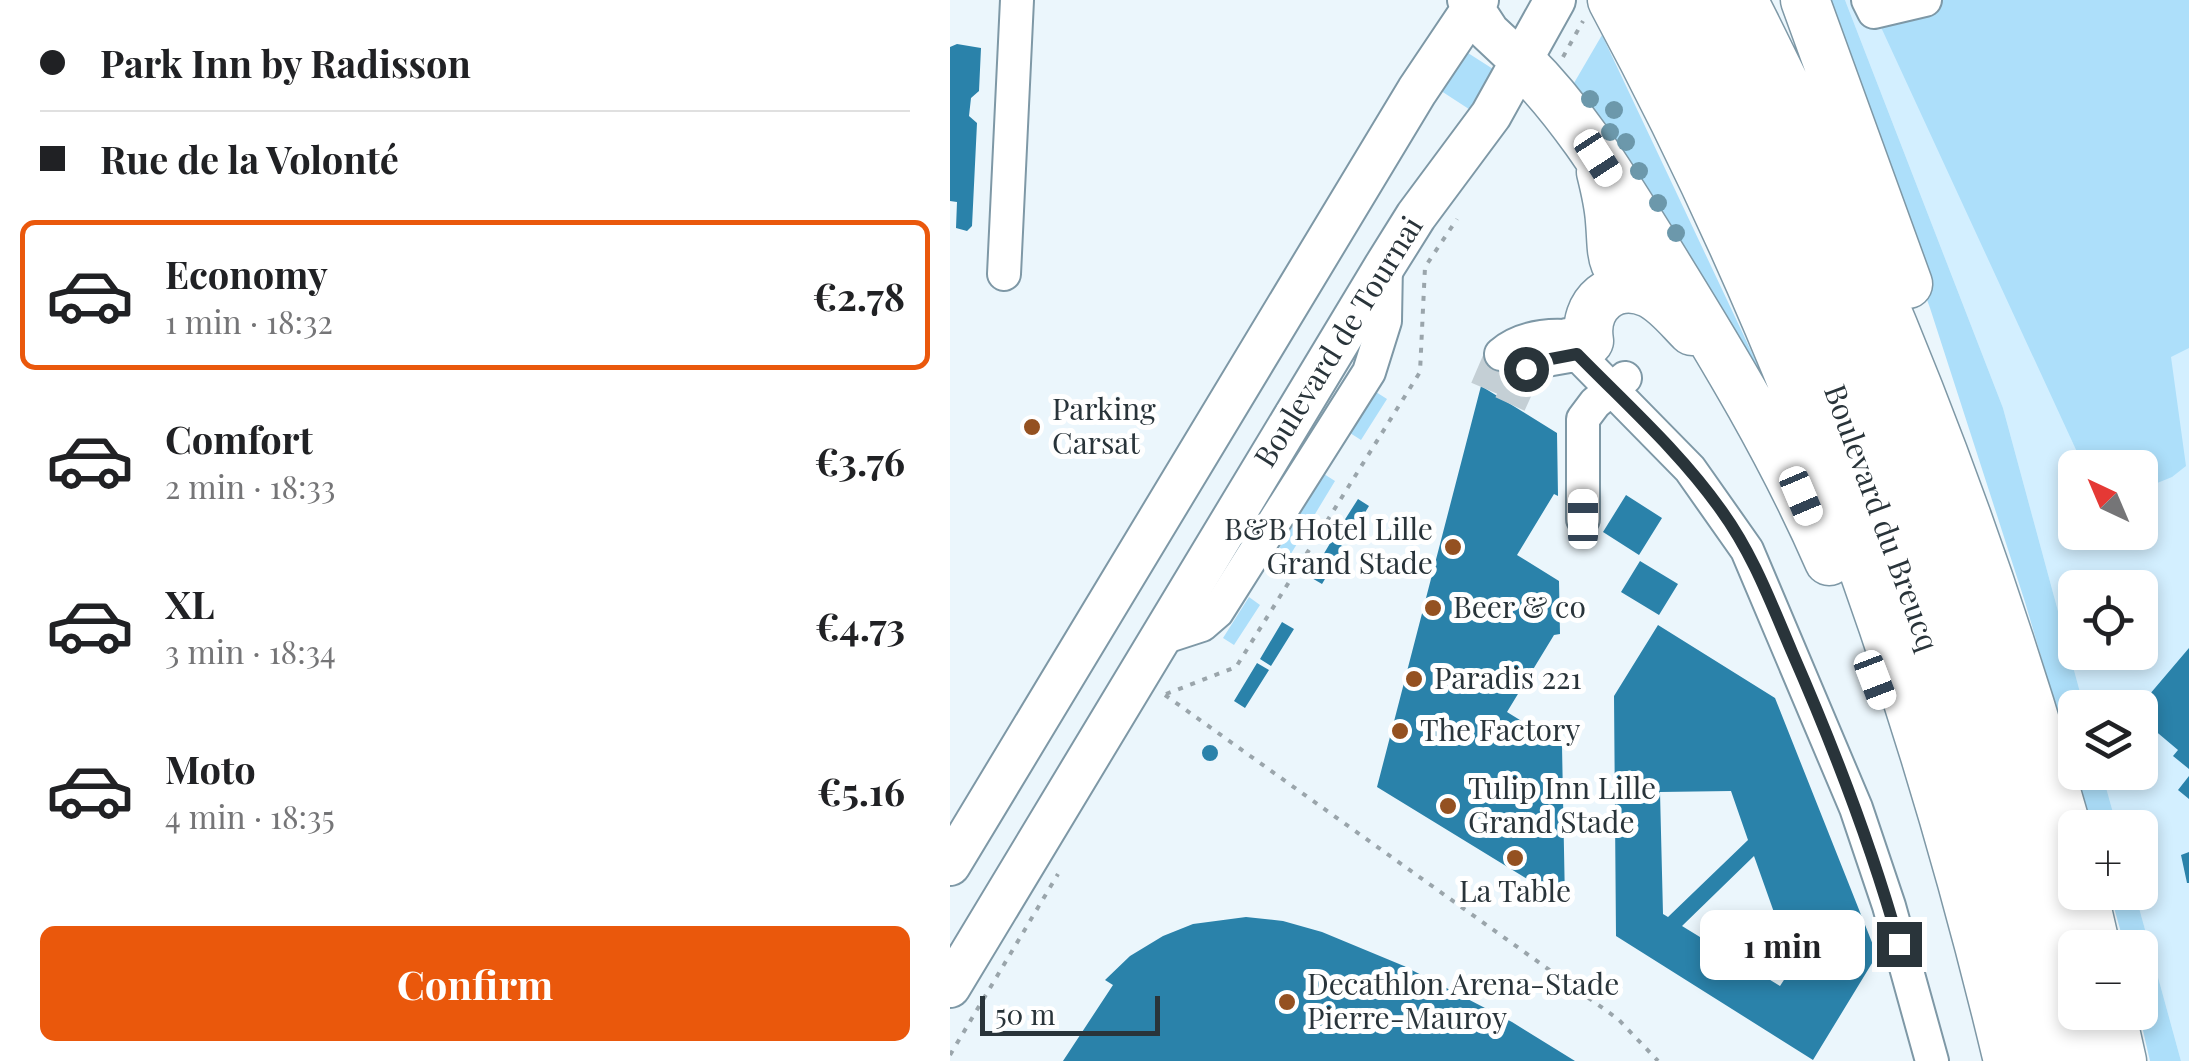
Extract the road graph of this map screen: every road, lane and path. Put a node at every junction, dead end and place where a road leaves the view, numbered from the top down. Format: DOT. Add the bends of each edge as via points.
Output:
graph roads {
  1 [pos="1017,0"];
  2 [pos="1555,0"];
  3 [pos="1612,0"];
  4 [pos="1653,0"];
  5 [pos="1694,0"];
  6 [pos="1743,0"];
  7 [pos="1805,0"];
  8 [pos="1868,0"];
  9 [pos="1925,0"];
  10 [pos="1473,3"];
  11 [pos="1522,63"];
  12 [pos="1598,158"];
  13 [pos="1609,238"];
  14 [pos="1004,274"];
  15 [pos="1635,288"];
  16 [pos="1578,344"];
  17 [pos="1514,362"];
  18 [pos="1734,373"];
  19 [pos="1618,383"];
  20 [pos="1583,519"];
  21 [pos="1165,695"];
  22 [pos="2034,709"];
  23 [pos="2062,810"];
  24 [pos="950,865"];
  25 [pos="950,988"];
  26 [pos="2115,1030"];
  27 [pos="1658,1061"];
  28 [pos="1932,1061"];
  29 [pos="1954,1061"];
  30 [pos="1994,1061"];
  31 [pos="2008,1061"];
  32 [pos="2043,1061"];
  33 [pos="2085,1061"];
  34 [pos="2122,1061"];
  1 -- 14 [label="lane"];
  2 -- 11 [label="main road, Boulevard de Tournai"];
  3 -- 31 [label="highway" via="1723,220 1823,460 1921,739"];
  4 -- 32 [label="highway, Boulevard du Breucq" via="1778,257 1874,489 1989,843"];
  5 -- 33 [label="highway, Boulevard du Breucq" via="1798,210 1918,503 1995,725"];
  6 -- 22 [label="highway" via="1897,333"];
  7 -- 22 [label="highway" via="1980,491"];
  8 -- 9 [label="lane" via="1874,12"];
  10 -- 11 [label="main road" via="1489,32"];
  10 -- 24 [label="main road, Boulevard de Tournai"];
  11 -- 12 [label="highway"];
  11 -- 25 [label="main road, Boulevard de Tournai" via="1386,264"];
  12 -- 13 [label="highway"];
  12 -- 18 [label="highway"];
  13 -- 15 [label="highway" via="1614,264"];
  13 -- 16 [label="highway" via="1570,301"];
  15 -- 16 [label="highway" via="1596,302"];
  15 -- 18 [label="highway" via="1672,310"];
  16 -- 17 [label="lane" via="1512,345"];
  16 -- 19 [label="lane"];
  18 -- 30 [label="highway" via="1801,496 1884,702"];
  19 -- 20 [label="lane" via="1583,419"];
  19 -- 28 [label="lane" via="1722,511 1754,564 1856,808"];
  19 -- 29 [label="lane" via="1681,434 1747,512 1780,571 1894,863"];
  21 -- 27 [label="path" via="1618,1019"];
  22 -- 23 [label="highway"];
  26 -- 34 [label="highway"];
}
